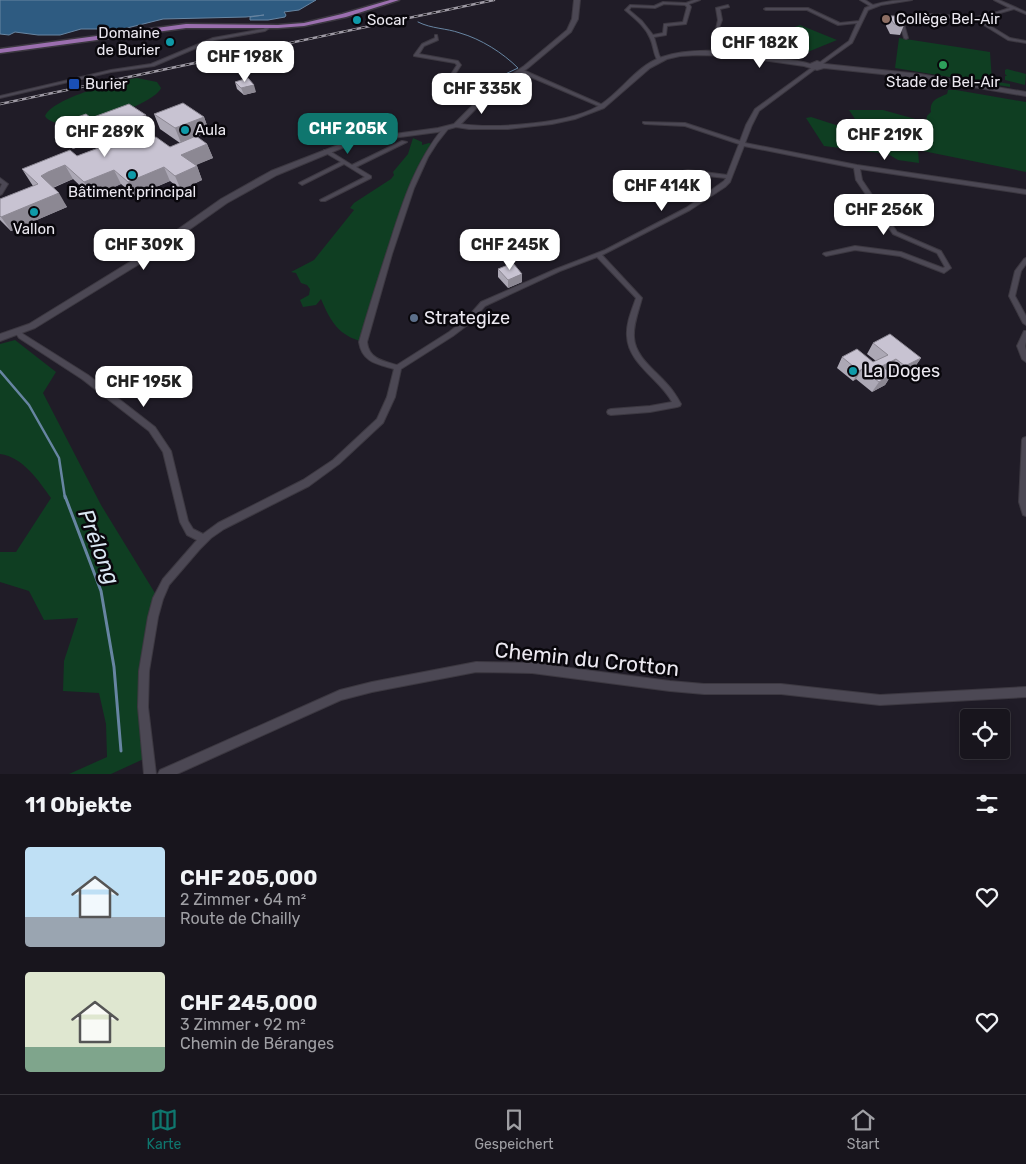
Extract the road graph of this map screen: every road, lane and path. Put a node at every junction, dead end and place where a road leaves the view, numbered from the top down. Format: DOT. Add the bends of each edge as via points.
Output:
graph roads {
  1 [pos="396,0"];
  2 [pos="577,0"];
  3 [pos="698,0"];
  4 [pos="862,0"];
  5 [pos="910,0"];
  6 [pos="996,0"];
  7 [pos="686,4"];
  8 [pos="728,6"];
  9 [pos="872,6"];
  10 [pos="1013,8"];
  11 [pos="766,9"];
  12 [pos="1026,13"];
  13 [pos="975,18"];
  14 [pos="859,22"];
  15 [pos="269,26"];
  16 [pos="436,36"];
  17 [pos="651,36"];
  18 [pos="906,38"];
  19 [pos="1023,42"];
  20 [pos="0,51"];
  21 [pos="660,60"];
  22 [pos="775,60"];
  23 [pos="818,66"];
  24 [pos="521,71"];
  25 [pos="496,87"];
  26 [pos="1026,94"];
  27 [pos="0,97"];
  28 [pos="603,106"];
  29 [pos="646,123"];
  30 [pos="456,125"];
  31 [pos="445,129"];
  32 [pos="404,142"];
  33 [pos="742,143"];
  34 [pos="326,151"];
  35 [pos="345,162"];
  36 [pos="352,167"];
  37 [pos="857,167"];
  38 [pos="728,177"];
  39 [pos="0,180"];
  40 [pos="638,182"];
  41 [pos="302,183"];
  42 [pos="1026,192"];
  43 [pos="0,193"];
  44 [pos="323,200"];
  45 [pos="826,254"];
  46 [pos="598,255"];
  47 [pos="1026,260"];
  48 [pos="1026,323"];
  49 [pos="18,332"];
  50 [pos="1026,333"];
  51 [pos="0,338"];
  52 [pos="1026,359"];
  53 [pos="398,368"];
  54 [pos="611,412"];
  55 [pos="1026,440"];
  56 [pos="1026,512"];
  57 [pos="204,539"];
  58 [pos="1026,692"];
  59 [pos="150,774"];
  60 [pos="164,774"];
  1 -- 15 [label="main road" via="318,22"];
  2 -- 24 [label="street" via="575,19 569,31"];
  3 -- 7 [label="street"];
  4 -- 9 [label="street"];
  5 -- 9 [label="street"];
  6 -- 10 [label="street"];
  7 -- 17 [label="street" via="690,7 685,23 668,24 664,34"];
  7 -- 17 [label="street" via="663,3 655,7 628,8"];
  8 -- 22 [label="street" via="718,8 719,32 728,36 756,36 759,39 750,48 752,51"];
  9 -- 14 [label="street" via="866,9"];
  10 -- 12 [label="street"];
  10 -- 13 [label="street"];
  11 -- 14 [label="street" via="808,9 839,24"];
  13 -- 18 [label="street" via="909,18 902,24"];
  13 -- 19 [label="street" via="1000,34"];
  14 -- 23 [label="street" via="851,42"];
  15 -- 20 [label="main road" via="215,24 179,27"];
  15 -- 27 [label="street" via="262,31 214,39 147,66 111,71"];
  16 -- 25 [label="street" via="437,39 423,45 416,55 457,62 454,79"];
  17 -- 21 [label="street"];
  21 -- 22 [label="street" via="690,54"];
  21 -- 28 [label="street"];
  22 -- 23 [label="street"];
  23 -- 26 [label="street" via="920,76"];
  23 -- 33 [label="street" via="758,110"];
  24 -- 25 [label="street"];
  24 -- 28 [label="street"];
  25 -- 30 [label="street"];
  28 -- 30 [label="street" via="582,116 551,122 480,128"];
  29 -- 33 [label="street" via="686,125"];
  30 -- 31 [label="street"];
  31 -- 34 [label="street" via="353,141"];
  31 -- 53 [label="street" via="423,161 412,189 363,342 369,357"];
  32 -- 36 [label="street"];
  33 -- 37 [label="street"];
  33 -- 38 [label="street"];
  34 -- 35 [label="street"];
  34 -- 49 [label="street" via="274,173 232,196 146,256"];
  35 -- 36 [label="street"];
  35 -- 41 [label="street"];
  36 -- 44 [label="street" via="369,177"];
  37 -- 42 [label="street"];
  37 -- 45 [label="street" via="859,180 895,233 939,252 948,268 944,271 901,254 854,248"];
  38 -- 40 [label="street" via="688,172"];
  38 -- 46 [label="street" via="723,186 688,210"];
  39 -- 43 [label="street" via="5,184"];
  46 -- 53 [label="street" via="483,304 468,321"];
  46 -- 54 [label="street" via="639,298 630,338 638,359 677,404"];
  47 -- 48 [label="street" via="1018,271 1012,296"];
  49 -- 51 [label="street"];
  49 -- 57 [label="street" via="85,377 152,429 167,452 186,528"];
  50 -- 52 [label="street" via="1021,346"];
  53 -- 57 [label="street" via="391,397 380,421 336,462 306,483 221,526"];
  55 -- 56 [label="street" via="1023,502"];
  57 -- 59 [label="street" via="166,582 152,617 142,707"];
  58 -- 60 [label="street, Chemin du Crotton" via="880,700 781,689 670,686 532,668 476,667 340,695"];
}
